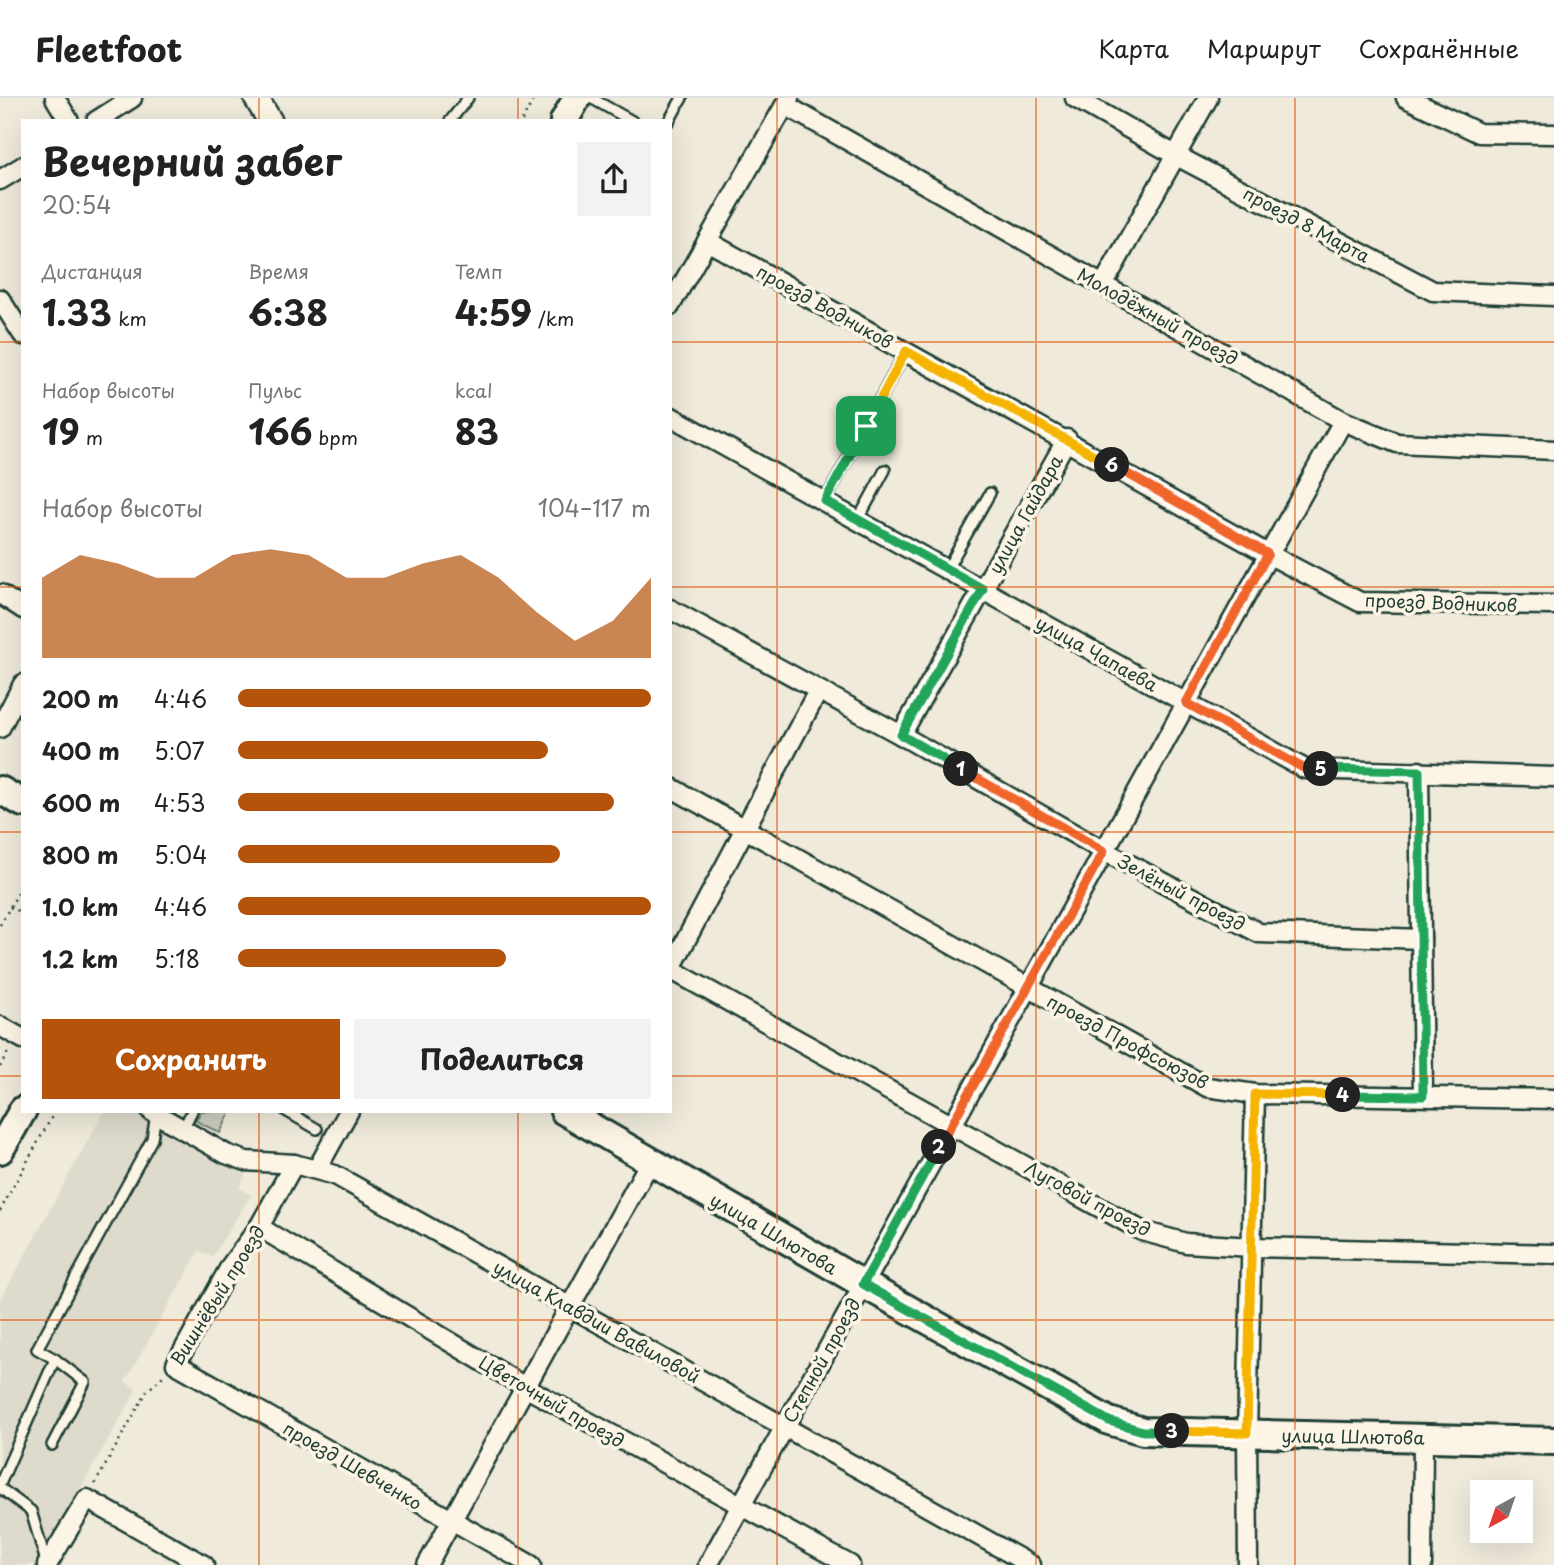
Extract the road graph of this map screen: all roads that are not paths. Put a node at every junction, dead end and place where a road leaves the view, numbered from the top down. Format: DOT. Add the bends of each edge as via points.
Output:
graph roads {
  1 [pos="55,98"];
  2 [pos="132,98"];
  3 [pos="256,98"];
  4 [pos="468,98"];
  5 [pos="576,98"];
  6 [pos="591,98"];
  7 [pos="682,98"];
  8 [pos="1075,98"];
  9 [pos="1208,98"];
  10 [pos="1406,98"];
  11 [pos="787,102"];
  12 [pos="68,119"];
  13 [pos="99,119"];
  14 [pos="269,119"];
  15 [pos="452,119"];
  16 [pos="565,119"];
  17 [pos="628,119"];
  18 [pos="670,119"];
  19 [pos="1554,134"];
  20 [pos="1177,156"];
  21 [pos="21,167"];
  22 [pos="0,180"];
  23 [pos="707,241"];
  24 [pos="1102,285"];
  25 [pos="1554,296"];
  26 [pos="0,299"];
  27 [pos="672,302"];
  28 [pos="21,332"];
  29 [pos="906,351"];
  30 [pos="672,416"];
  31 [pos="1343,421"];
  32 [pos="1067,439"];
  33 [pos="1554,450"];
  34 [pos="885,470"];
  35 [pos="990,493"];
  36 [pos="825,501"];
  37 [pos="858,520"];
  38 [pos="1268,554"];
  39 [pos="947,569"];
  40 [pos="983,589"];
  41 [pos="0,594"];
  42 [pos="1554,605"];
  43 [pos="21,608"];
  44 [pos="672,610"];
  45 [pos="21,688"];
  46 [pos="818,691"];
  47 [pos="1186,703"];
  48 [pos="0,728"];
  49 [pos="901,735"];
  50 [pos="1419,771"];
  51 [pos="1554,777"];
  52 [pos="672,788"];
  53 [pos="0,790"];
  54 [pos="21,802"];
  55 [pos="746,831"];
  56 [pos="1104,851"];
  57 [pos="1421,939"];
  58 [pos="672,965"];
  59 [pos="672,970"];
  60 [pos="1028,987"];
  61 [pos="0,1026"];
  62 [pos="21,1038"];
  63 [pos="1255,1094"];
  64 [pos="1423,1096"];
  65 [pos="1554,1099"];
  66 [pos="21,1113"];
  67 [pos="153,1113"];
  68 [pos="191,1113"];
  69 [pos="289,1113"];
  70 [pos="348,1113"];
  71 [pos="581,1115"];
  72 [pos="952,1123"];
  73 [pos="183,1129"];
  74 [pos="317,1129"];
  75 [pos="0,1150"];
  76 [pos="651,1160"];
  77 [pos="294,1164"];
  78 [pos="317,1169"];
  79 [pos="259,1227"];
  80 [pos="1252,1247"];
  81 [pos="1554,1254"];
  82 [pos="863,1284"];
  83 [pos="570,1306"];
  84 [pos="55,1359"];
  85 [pos="176,1364"];
  86 [pos="525,1387"];
  87 [pos="785,1426"];
  88 [pos="1247,1433"];
  89 [pos="1423,1438"];
  90 [pos="1554,1441"];
  91 [pos="52,1445"];
  92 [pos="0,1486"];
  93 [pos="739,1507"];
  94 [pos="452,1520"];
  95 [pos="47,1565"];
  96 [pos="204,1565"];
  97 [pos="427,1565"];
  98 [pos="531,1565"];
  99 [pos="708,1565"];
  100 [pos="850,1565"];
  101 [pos="1031,1565"];
  102 [pos="1248,1565"];
  103 [pos="1422,1565"];
  1 -- 12 [label="street"];
  2 -- 13 [label="street"];
  3 -- 14 [label="street"];
  4 -- 15 [label="lane"];
  5 -- 16 [label="main road"];
  6 -- 17 [label="lane"];
  7 -- 18 [label="lane"];
  8 -- 20 [label="street, проезд 8 Марта"];
  9 -- 20 [label="street"];
  10 -- 19 [label="street" via="1479,133"];
  11 -- 23 [label="street"];
  11 -- 24 [label="street, Молодёжный проезд"];
  20 -- 24 [label="street"];
  20 -- 25 [label="street, проезд 8 Марта" via="1433,291"];
  21 -- 22 [label="street"];
  23 -- 27 [label="street"];
  23 -- 29 [label="street, проезд Водников"];
  24 -- 31 [label="street, Молодёжный проезд"];
  26 -- 28 [label="street"];
  29 -- 32 [label="street, проезд Водников"];
  29 -- 36 [label="lane"];
  30 -- 36 [label="street, улица Чапаева"];
  31 -- 33 [label="street, Молодёжный проезд" via="1397,443"];
  31 -- 38 [label="street, Степной проезд"];
  32 -- 38 [label="street, проезд Водников"];
  32 -- 40 [label="street, улица Гайдара"];
  34 -- 37 [label="lane"];
  35 -- 39 [label="lane"];
  36 -- 37 [label="street, улица Чапаева"];
  37 -- 39 [label="street, улица Чапаева"];
  38 -- 42 [label="street, проезд Водников" via="1360,602"];
  38 -- 47 [label="street, Степной проезд"];
  39 -- 40 [label="street, улица Чапаева"];
  40 -- 47 [label="street, улица Чапаева"];
  40 -- 49 [label="street, улица Гайдара"];
  41 -- 43 [label="street"];
  44 -- 46 [label="street, Зелёный проезд"];
  45 -- 48 [label="street"];
  46 -- 49 [label="street, Зелёный проезд"];
  46 -- 55 [label="street"];
  47 -- 50 [label="street, улица Чапаева" via="1305,769"];
  47 -- 56 [label="street, Степной проезд"];
  49 -- 56 [label="street, Зелёный проезд"];
  50 -- 51 [label="street, улица Чапаева"];
  50 -- 57 [label="street"];
  52 -- 55 [label="street, проезд Профсоюзов"];
  53 -- 54 [label="main road"];
  55 -- 58 [label="street"];
  55 -- 60 [label="street, проезд Профсоюзов"];
  56 -- 57 [label="street, Зелёный проезд" via="1259,933"];
  56 -- 60 [label="street, Степной проезд"];
  57 -- 64 [label="street"];
  59 -- 72 [label="street, Луговой проезд"];
  60 -- 63 [label="street, проезд Профсоюзов" via="1207,1087"];
  60 -- 72 [label="street, Степной проезд"];
  61 -- 62 [label="street"];
  63 -- 64 [label="street, проезд Профсоюзов"];
  63 -- 80 [label="street"];
  64 -- 65 [label="street, проезд Профсоюзов"];
  66 -- 75 [label="main road"];
  67 -- 73 [label="street, улица Клавдии Вавиловой"];
  67 -- 84 [label="lane" via="152,1139 37,1349"];
  68 -- 73 [label="lane"];
  69 -- 74 [label="lane"];
  70 -- 78 [label="street"];
  71 -- 76 [label="main road, улица Шлютова"];
  72 -- 80 [label="street, Луговой проезд" via="1142,1231 1186,1243"];
  72 -- 82 [label="street, Степной проезд"];
  73 -- 77 [label="street, улица Клавдии Вавиловой" via="246,1161"];
  76 -- 82 [label="main road, улица Шлютова"];
  76 -- 83 [label="street"];
  77 -- 78 [label="street, улица Клавдии Вавиловой"];
  77 -- 79 [label="street, Вишнёвый проезд"];
  78 -- 83 [label="street, улица Клавдии Вавиловой"];
  79 -- 85 [label="street, Вишнёвый проезд" via="231,1265"];
  79 -- 86 [label="street, Цветочный проезд"];
  80 -- 81 [label="street, Луговой проезд"];
  80 -- 88 [label="street"];
  82 -- 87 [label="street, Степной проезд"];
  82 -- 88 [label="main road, улица Шлютова" via="1109,1421 1143,1431"];
  83 -- 86 [label="street"];
  83 -- 87 [label="street, улица Клавдии Вавиловой"];
  84 -- 91 [label="lane" via="85,1382"];
  84 -- 92 [label="lane"];
  85 -- 94 [label="street, проезд Шевченко"];
  86 -- 93 [label="street, Цветочный проезд"];
  86 -- 94 [label="street"];
  87 -- 93 [label="street, Степной проезд"];
  87 -- 101 [label="street, улица Клавдии Вавиловой"];
  88 -- 89 [label="main road, улица Шлютова"];
  88 -- 102 [label="street"];
  89 -- 90 [label="main road, улица Шлютова"];
  89 -- 103 [label="street"];
  92 -- 95 [label="lane" via="31,1511"];
  93 -- 99 [label="street, Степной проезд"];
  93 -- 100 [label="street, Цветочный проезд"];
  94 -- 97 [label="street"];
  94 -- 98 [label="street, проезд Шевченко"];
  95 -- 96 [label="street" via="87,1499"];
}
